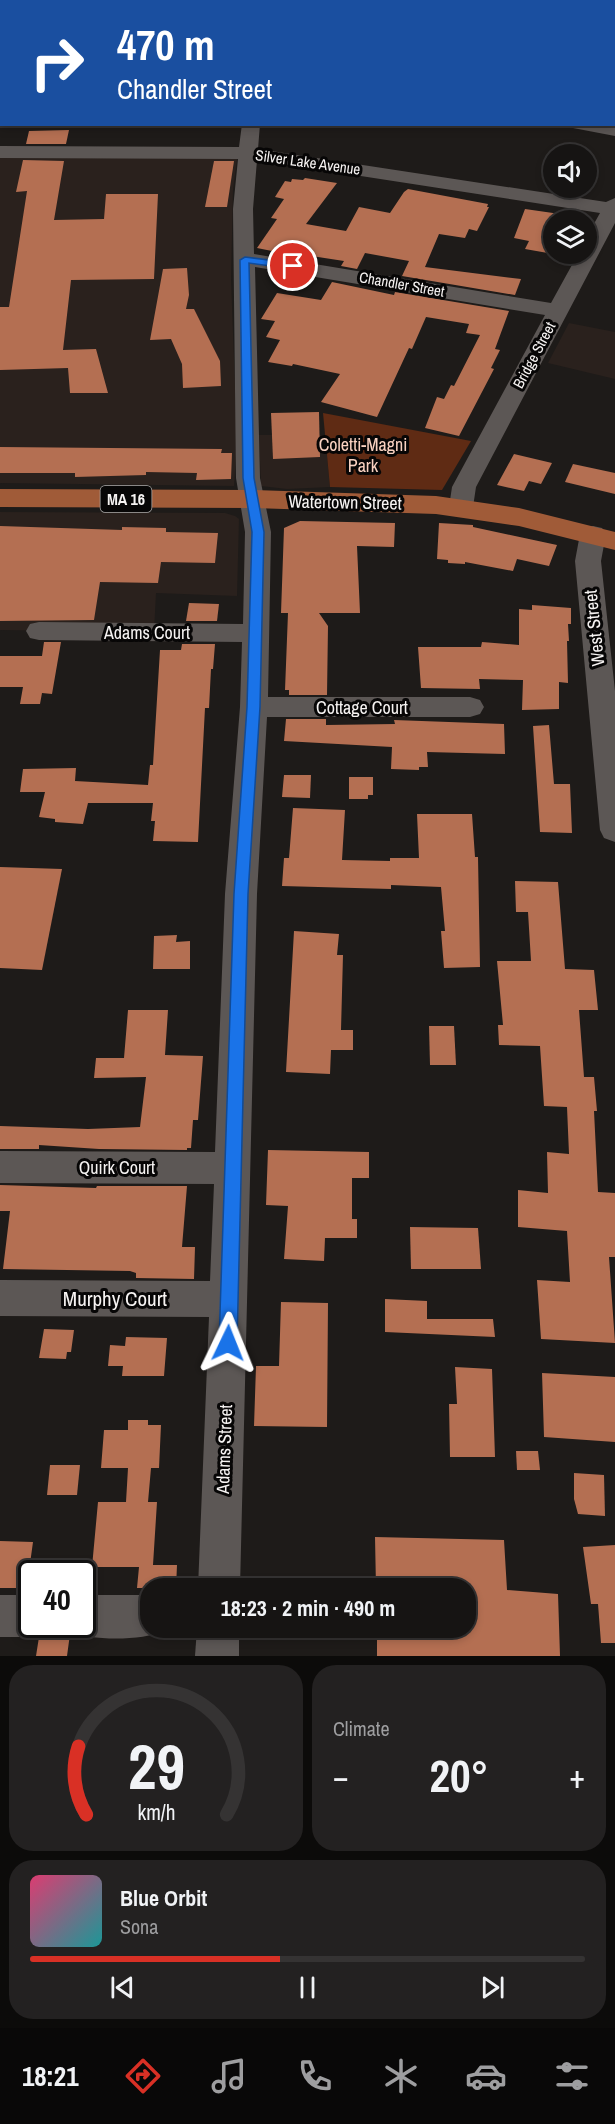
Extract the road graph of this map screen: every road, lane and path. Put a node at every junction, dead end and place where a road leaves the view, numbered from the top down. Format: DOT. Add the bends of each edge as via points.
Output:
graph roads {
  1 [pos="251,126"];
  2 [pos="592,126"];
  3 [pos="615,130"];
  4 [pos="0,152"];
  5 [pos="249,153"];
  6 [pos="614,207"];
  7 [pos="245,260"];
  8 [pos="558,311"];
  9 [pos="0,498"];
  10 [pos="252,500"];
  11 [pos="460,507"];
  12 [pos="604,537"];
  13 [pos="39,631"];
  14 [pos="255,633"];
  15 [pos="254,707"];
  16 [pos="470,708"];
  17 [pos="615,830"];
  18 [pos="0,1167"];
  19 [pos="234,1168"];
  20 [pos="0,1298"];
  21 [pos="229,1299"];
  22 [pos="219,1578"];
  23 [pos="0,1616"];
  24 [pos="18,1616"];
  25 [pos="96,1616"];
  26 [pos="140,1616"];
  27 [pos="218,1638"];
  28 [pos="217,1656"];
  1 -- 5 [label="street, Adams Street"];
  2 -- 3 [label="street"];
  4 -- 5 [label="street, Silver Lake Avenue"];
  5 -- 6 [label="street, Silver Lake Avenue"];
  5 -- 7 [label="street, Adams Street" via="243,199"];
  6 -- 8 [label="street, Bridge Street"];
  7 -- 8 [label="street, Chandler Street"];
  7 -- 10 [label="street, Adams Street" via="248,478"];
  8 -- 11 [label="street, Bridge Street" via="464,487"];
  9 -- 10 [label="main road, Watertown Street / MA 16"];
  10 -- 11 [label="main road, Watertown Street / MA 16"];
  10 -- 14 [label="street, Adams Street" via="258,532"];
  11 -- 12 [label="main road, Watertown Street / MA 16"];
  12 -- 17 [label="street, West Street" via="588,561"];
  13 -- 14 [label="street, Adams Court"];
  14 -- 15 [label="street, Adams Street"];
  15 -- 16 [label="street, Cottage Court"];
  15 -- 19 [label="street, Adams Street" via="241,894"];
  18 -- 19 [label="street, Quirk Court"];
  19 -- 21 [label="street, Adams Street"];
  20 -- 21 [label="street, Murphy Court"];
  21 -- 22 [label="street, Adams Street"];
  23 -- 24 [label="street"];
  25 -- 26 [label="street"];
  27 -- 28 [label="street"];
}
